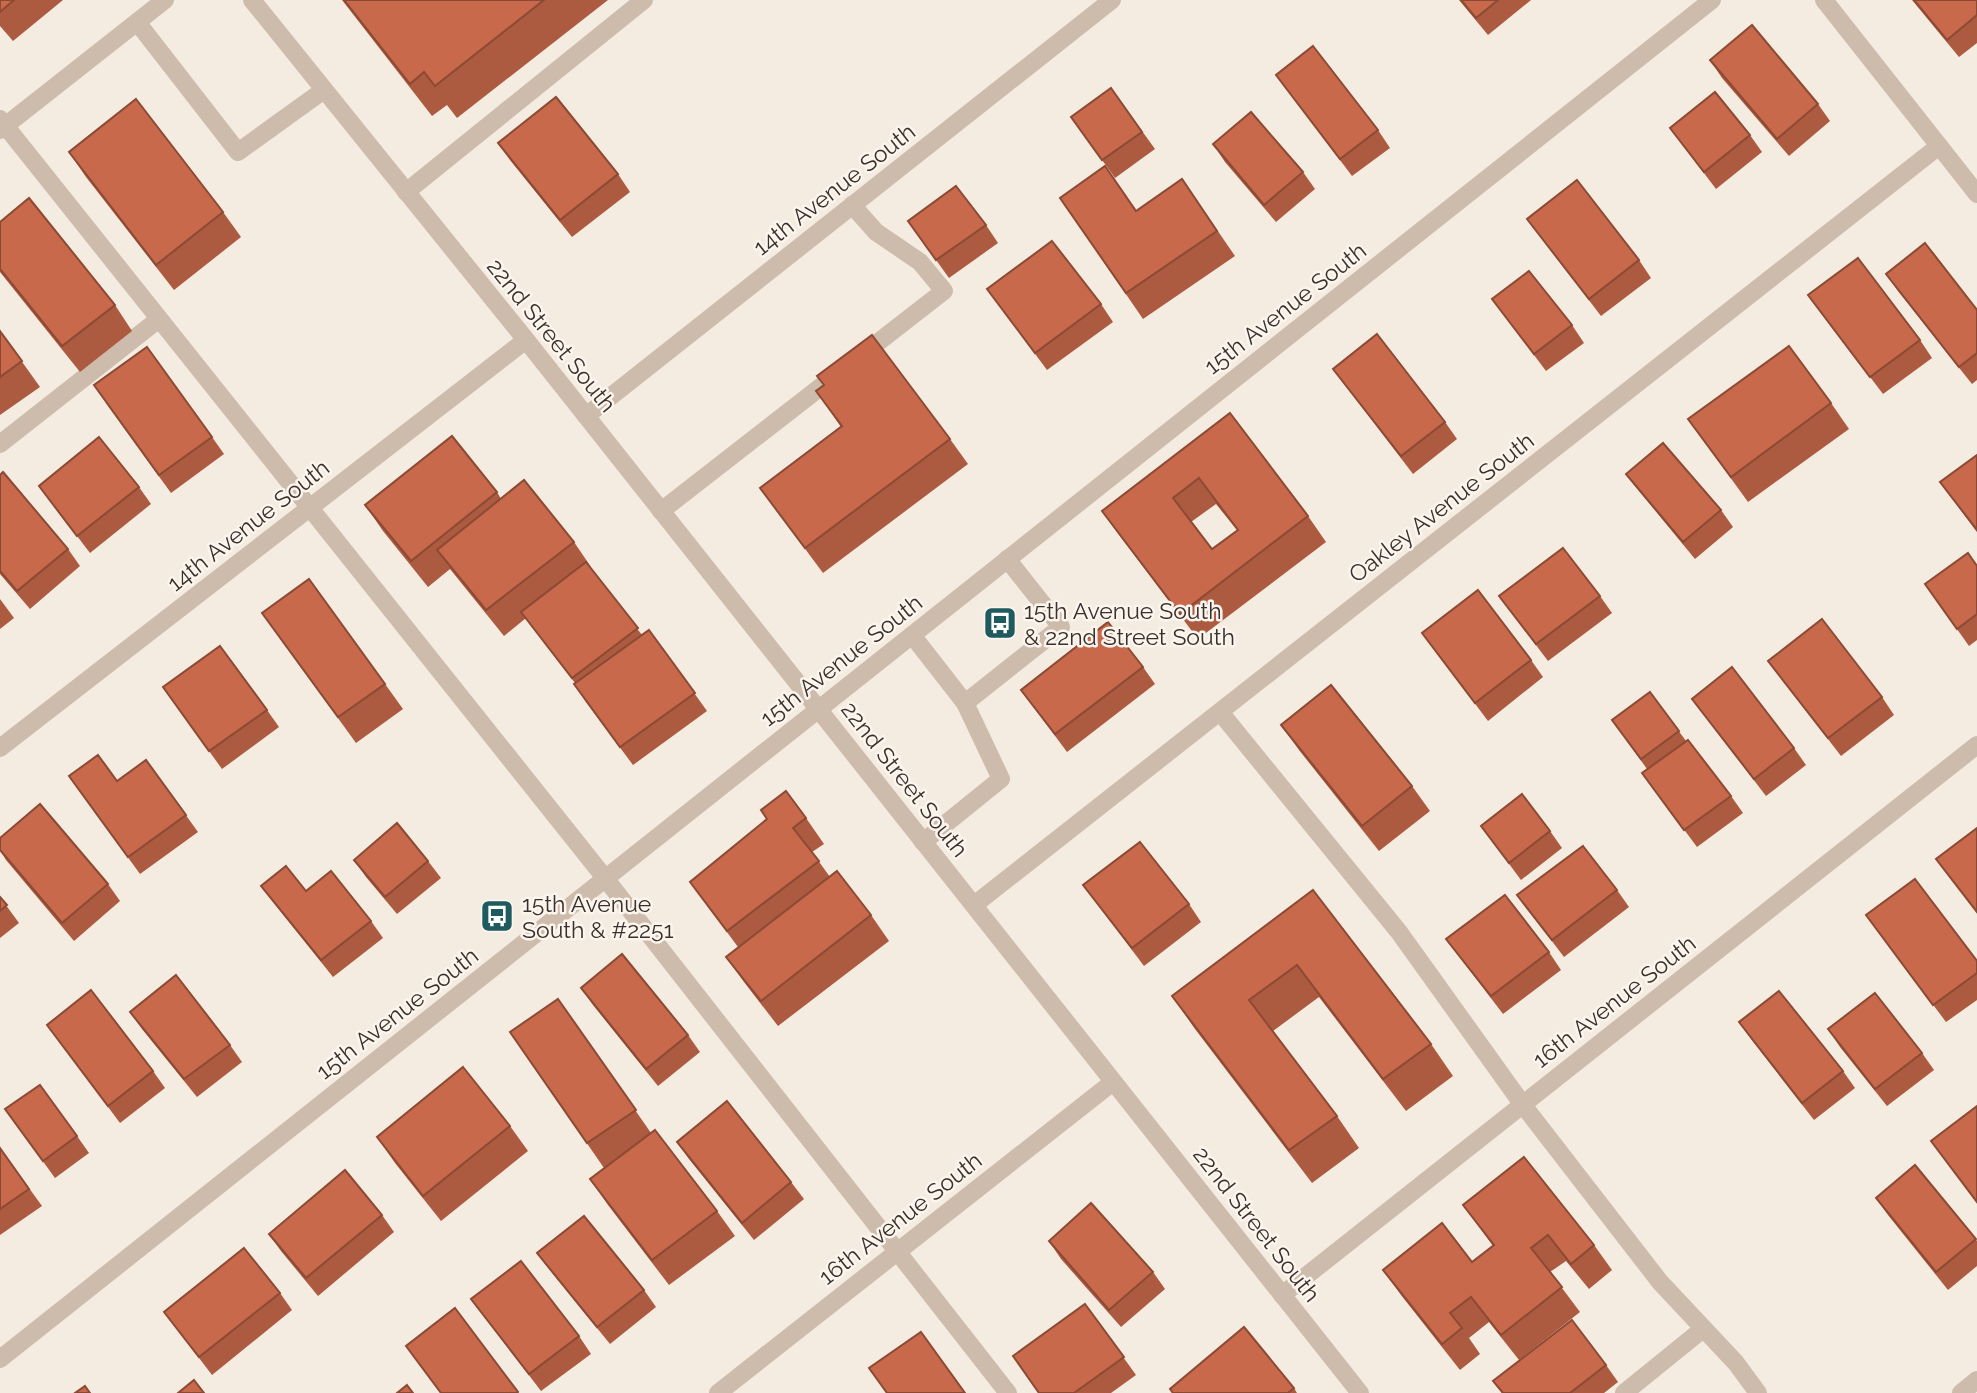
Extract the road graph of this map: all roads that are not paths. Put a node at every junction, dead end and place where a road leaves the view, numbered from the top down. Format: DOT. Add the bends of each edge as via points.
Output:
graph roads {
  1 [pos="165,0"];
  2 [pos="252,0"];
  3 [pos="644,0"];
  4 [pos="1112,0"];
  5 [pos="1712,0"];
  6 [pos="1824,0"];
  7 [pos="137,22"];
  8 [pos="324,90"];
  9 [pos="2,125"];
  10 [pos="1939,146"];
  11 [pos="406,192"];
  12 [pos="1977,194"];
  13 [pos="852,205"];
  14 [pos="159,319"];
  15 [pos="526,340"];
  16 [pos="586,416"];
  17 [pos="0,444"];
  18 [pos="310,508"];
  19 [pos="661,512"];
  20 [pos="1007,559"];
  21 [pos="912,635"];
  22 [pos="965,703"];
  23 [pos="818,709"];
  24 [pos="1220,712"];
  25 [pos="1977,745"];
  26 [pos="0,748"];
  27 [pos="923,842"];
  28 [pos="605,878"];
  29 [pos="974,905"];
  30 [pos="1113,1082"];
  31 [pos="1523,1105"];
  32 [pos="897,1252"];
  33 [pos="1282,1295"];
  34 [pos="1703,1329"];
  35 [pos="0,1359"];
  36 [pos="1977,1380"];
  37 [pos="718,1393"];
  38 [pos="1008,1393"];
  39 [pos="1360,1393"];
  40 [pos="1625,1393"];
  41 [pos="1758,1393"];
  42 [pos="1961,1393"];
  1 -- 7 [label="street"];
  2 -- 8 [label="street, 22nd Street South"];
  3 -- 11 [label="street"];
  4 -- 13 [label="street, 14th Avenue South"];
  5 -- 20 [label="street, 15th Avenue South"];
  6 -- 10 [label="street"];
  7 -- 8 [label="street" via="238,152"];
  7 -- 9 [label="street"];
  8 -- 11 [label="street, 22nd Street South"];
  9 -- 14 [label="street"];
  10 -- 12 [label="street"];
  10 -- 24 [label="street, Oakley Avenue South"];
  11 -- 15 [label="street, 22nd Street South"];
  13 -- 16 [label="street, 14th Avenue South"];
  13 -- 19 [label="street" via="876,232 919,262 944,291"];
  14 -- 17 [label="street"];
  14 -- 18 [label="street"];
  15 -- 16 [label="street, 22nd Street South"];
  15 -- 18 [label="street, 14th Avenue South"];
  16 -- 19 [label="street, 22nd Street South"];
  18 -- 26 [label="street, 14th Avenue South"];
  18 -- 28 [label="street"];
  19 -- 23 [label="street, 22nd Street South"];
  20 -- 21 [label="street, 15th Avenue South"];
  20 -- 22 [label="street" via="1061,627"];
  21 -- 22 [label="street"];
  21 -- 23 [label="street, 15th Avenue South"];
  22 -- 27 [label="street" via="1001,779"];
  23 -- 27 [label="street, 22nd Street South"];
  23 -- 28 [label="street, 15th Avenue South"];
  24 -- 29 [label="street, Oakley Avenue South"];
  24 -- 31 [label="street" via="1399,932"];
  25 -- 31 [label="street, 16th Avenue South"];
  27 -- 29 [label="street, 22nd Street South"];
  28 -- 32 [label="street"];
  28 -- 35 [label="street, 15th Avenue South"];
  29 -- 30 [label="street, 22nd Street South"];
  30 -- 32 [label="street, 16th Avenue South"];
  30 -- 33 [label="street, 22nd Street South"];
  31 -- 33 [label="street, 16th Avenue South"];
  31 -- 34 [label="street" via="1660,1282"];
  32 -- 37 [label="street, 16th Avenue South"];
  32 -- 38 [label="street"];
  33 -- 39 [label="street, 22nd Street South"];
  34 -- 40 [label="street"];
  34 -- 41 [label="street"];
  36 -- 42 [label="street"];
}
